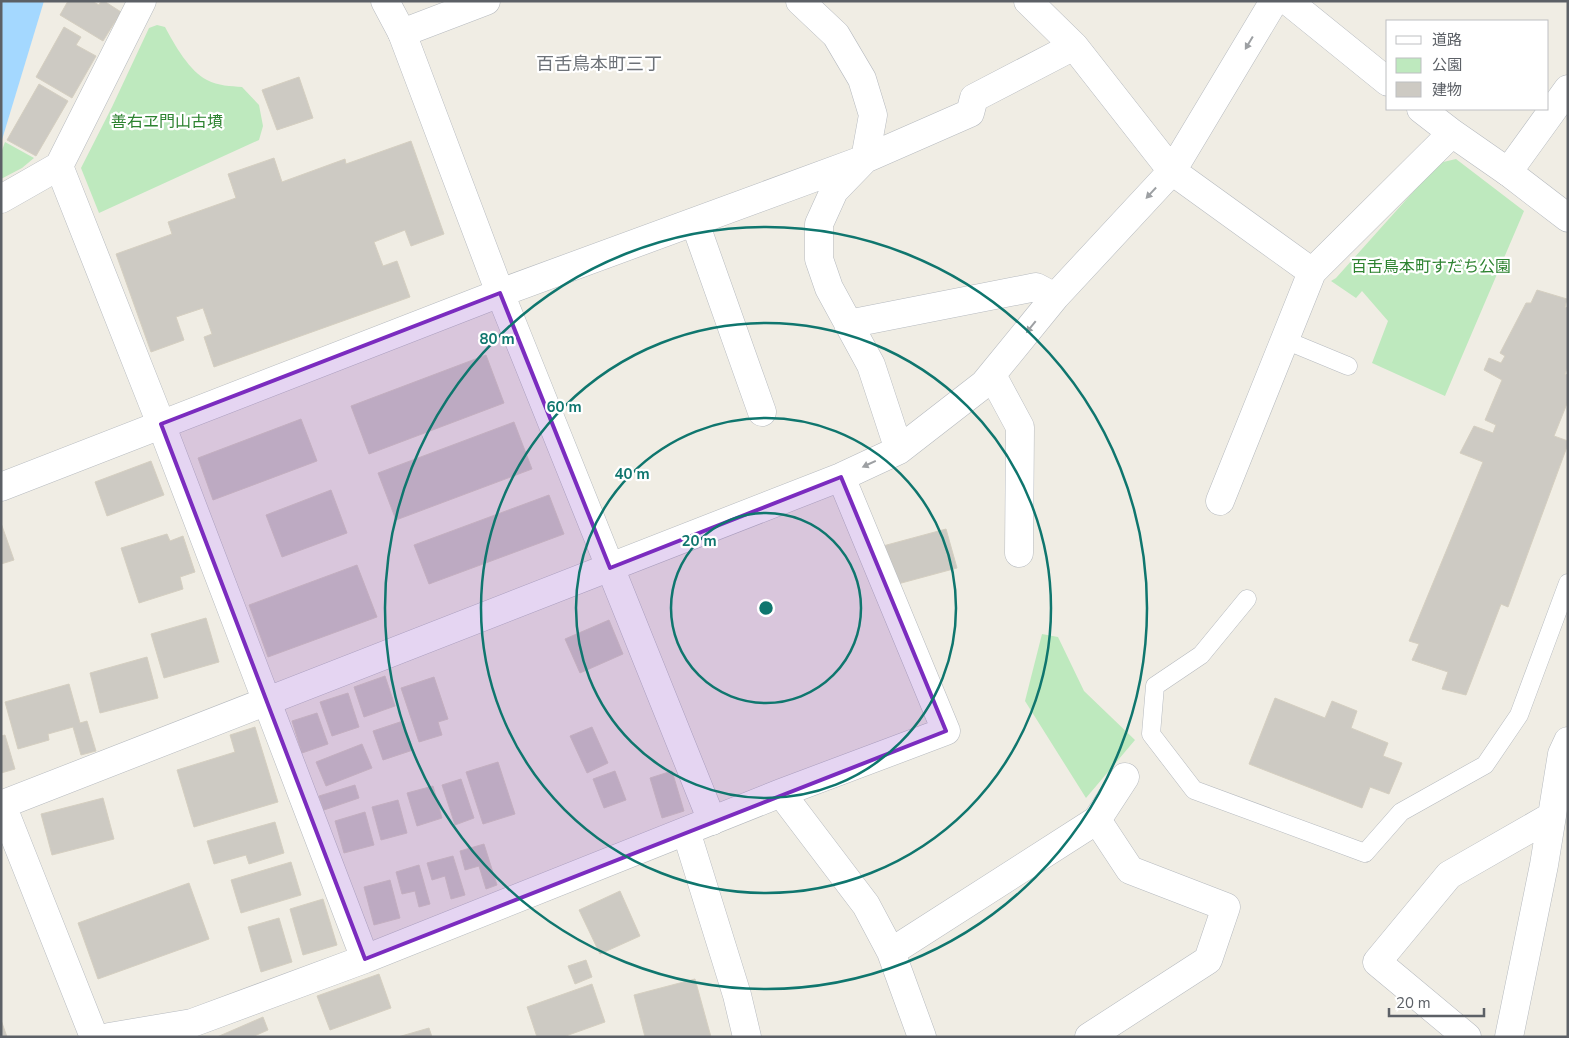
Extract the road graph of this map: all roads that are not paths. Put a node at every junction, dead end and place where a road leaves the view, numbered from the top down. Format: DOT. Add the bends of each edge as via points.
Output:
graph roads {
  1 [pos="142,1"];
  2 [pos="385,1"];
  3 [pos="486,1"];
  4 [pos="800,1"];
  5 [pos="1274,1"];
  6 [pos="1288,1"];
  7 [pos="1043,7"];
  8 [pos="402,33"];
  9 [pos="1074,46"];
  10 [pos="1386,80"];
  11 [pos="1568,89"];
  12 [pos="1423,110"];
  13 [pos="1452,133"];
  14 [pos="865,159"];
  15 [pos="59,166"];
  16 [pos="1172,171"];
  17 [pos="1508,172"];
  18 [pos="1,199"];
  19 [pos="1568,218"];
  20 [pos="694,223"];
  21 [pos="1312,272"];
  22 [pos="500,293"];
  23 [pos="1055,297"];
  24 [pos="848,324"];
  25 [pos="1285,340"];
  26 [pos="1348,366"];
  27 [pos="992,375"];
  28 [pos="762,412"];
  29 [pos="161,424"];
  30 [pos="899,450"];
  31 [pos="841,477"];
  32 [pos="1,487"];
  33 [pos="1220,500"];
  34 [pos="1019,553"];
  35 [pos="610,568"];
  36 [pos="1568,583"];
  37 [pos="1247,599"];
  38 [pos="267,702"];
  39 [pos="1568,741"];
  40 [pos="1126,776"];
  41 [pos="781,793"];
  42 [pos="2,805"];
  43 [pos="1552,816"];
  44 [pos="1097,820"];
  45 [pos="712,821"];
  46 [pos="686,831"];
  47 [pos="891,952"];
  48 [pos="365,959"];
  49 [pos="94,1037"];
  50 [pos="109,1037"];
  51 [pos="747,1037"];
  52 [pos="922,1037"];
  53 [pos="1089,1037"];
  54 [pos="1468,1037"];
  55 [pos="1509,1037"];
  1 -- 15 [label="street"];
  2 -- 8 [label="street"];
  3 -- 8 [label="street"];
  4 -- 14 [label="street" via="836,35 862,79 873,115"];
  5 -- 16 [label="street, one-way"];
  6 -- 10 [label="street"];
  7 -- 9 [label="street"];
  8 -- 22 [label="street"];
  9 -- 14 [label="street" via="974,98 970,113"];
  9 -- 16 [label="street"];
  11 -- 17 [label="street"];
  12 -- 13 [label="street"];
  13 -- 17 [label="street"];
  13 -- 21 [label="street"];
  14 -- 20 [label="street"];
  14 -- 24 [label="street" via="834,191 819,224 819,259 829,288"];
  15 -- 18 [label="street"];
  15 -- 29 [label="street"];
  16 -- 21 [label="street"];
  16 -- 23 [label="street, one-way"];
  17 -- 19 [label="street"];
  20 -- 22 [label="street"];
  20 -- 28 [label="street"];
  21 -- 25 [label="street"];
  22 -- 29 [label="street"];
  22 -- 35 [label="street"];
  23 -- 24 [label="street" via="1036,288"];
  23 -- 27 [label="street, one-way"];
  24 -- 30 [label="street" via="870,365"];
  25 -- 26 [label="lane"];
  25 -- 33 [label="street"];
  27 -- 30 [label="street"];
  27 -- 34 [label="street" via="1020,427"];
  29 -- 32 [label="street"];
  29 -- 38 [label="street"];
  30 -- 31 [label="street, one-way"];
  31 -- 35 [label="street"];
  31 -- 41 [label="street" via="946,731"];
  35 -- 38 [label="street"];
  35 -- 45 [label="street"];
  36 -- 37 [label="lane" via="1519,715 1485,765 1401,812 1365,853 1194,790 1151,734 1155,686 1201,655"];
  38 -- 42 [label="street"];
  38 -- 48 [label="street"];
  39 -- 43 [label="street" via="1562,754"];
  40 -- 44 [label="street"];
  41 -- 45 [label="street"];
  41 -- 47 [label="street" via="866,905"];
  42 -- 49 [label="street"];
  43 -- 54 [label="street" via="1449,875 1377,962"];
  43 -- 55 [label="street"];
  44 -- 47 [label="street"];
  44 -- 53 [label="street" via="1130,870 1226,907 1208,960"];
  45 -- 46 [label="street"];
  46 -- 48 [label="street"];
  46 -- 51 [label="street"];
  47 -- 52 [label="street"];
  48 -- 50 [label="street" via="192,1023"];
}
